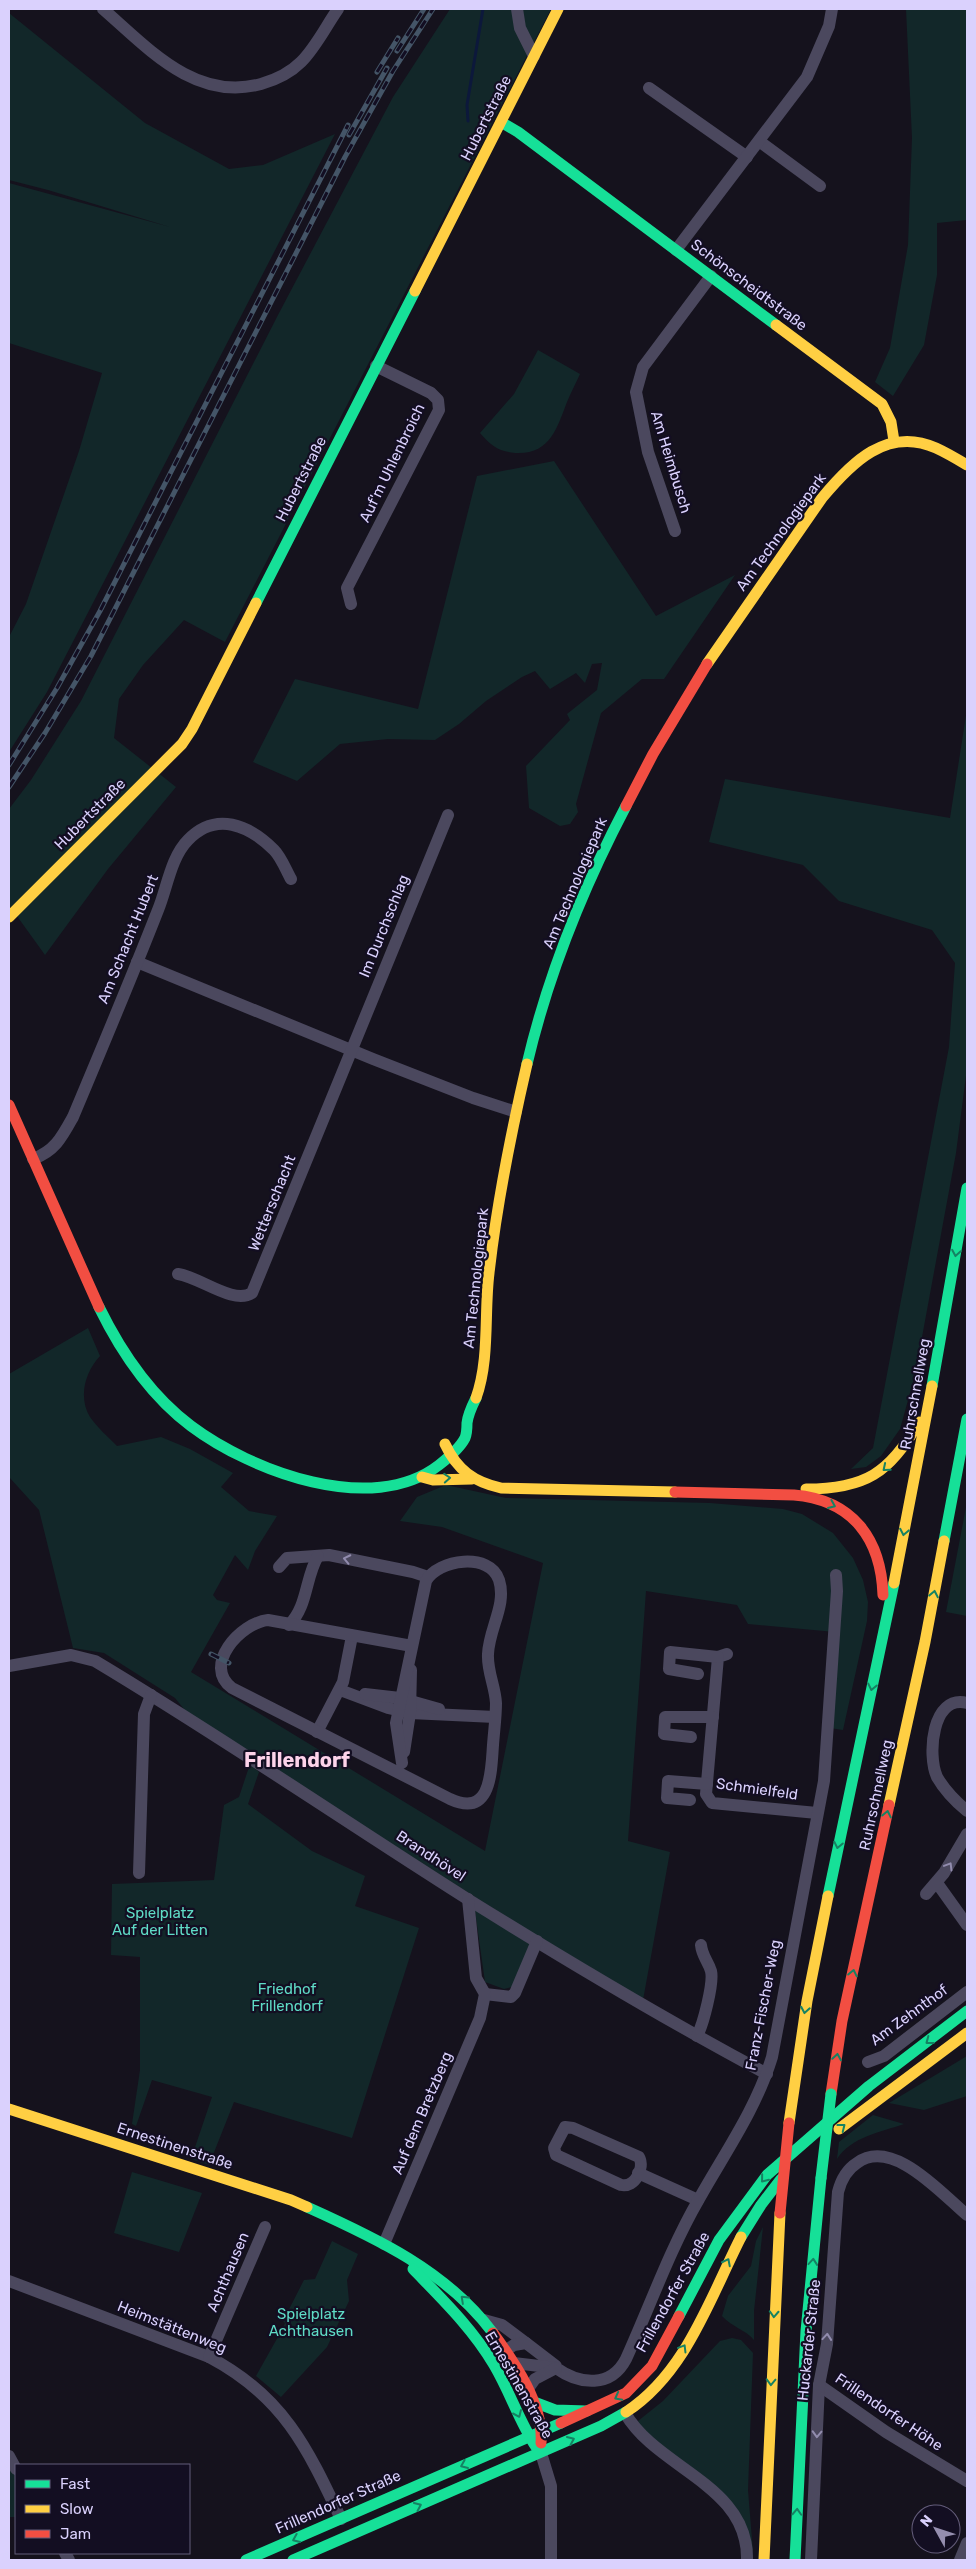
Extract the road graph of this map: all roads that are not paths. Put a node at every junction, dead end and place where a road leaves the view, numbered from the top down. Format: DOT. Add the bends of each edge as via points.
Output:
graph roads {
  1 [pos="103,9"];
  2 [pos="338,9"];
  3 [pos="517,9"];
  4 [pos="558,9"];
  5 [pos="832,9"];
  6 [pos="534,56"];
  7 [pos="649,88"];
  8 [pos="501,122"];
  9 [pos="759,141"];
  10 [pos="747,157"];
  11 [pos="820,186"];
  12 [pos="676,250"];
  13 [pos="711,276"];
  14 [pos="376,366"];
  15 [pos="894,440"];
  16 [pos="967,465"];
  17 [pos="675,531"];
  18 [pos="351,604"];
  19 [pos="448,815"];
  20 [pos="291,879"];
  21 [pos="9,917"];
  22 [pos="137,962"];
  23 [pos="351,1050"];
  24 [pos="9,1105"];
  25 [pos="516,1112"];
  26 [pos="33,1160"];
  27 [pos="967,1188"];
  28 [pos="178,1274"];
  29 [pos="930,1398"];
  30 [pos="967,1419"];
  31 [pos="466,1422"];
  32 [pos="445,1444"];
  33 [pos="462,1451"];
  34 [pos="450,1457"];
  35 [pos="484,1470"];
  36 [pos="416,1478"];
  37 [pos="472,1479"];
  38 [pos="318,1556"];
  39 [pos="296,1558"];
  40 [pos="279,1567"];
  41 [pos="836,1575"];
  42 [pos="308,1576"];
  43 [pos="428,1577"];
  44 [pos="289,1625"];
  45 [pos="352,1636"];
  46 [pos="883,1639"];
  47 [pos="411,1652"];
  48 [pos="9,1666"];
  49 [pos="698,1674"];
  50 [pos="340,1690"];
  51 [pos="151,1695"];
  52 [pos="967,1703"];
  53 [pos="405,1706"];
  54 [pos="495,1717"];
  55 [pos="713,1717"];
  56 [pos="317,1732"];
  57 [pos="691,1737"];
  58 [pos="401,1769"];
  59 [pos="707,1784"];
  60 [pos="690,1800"];
  61 [pos="967,1811"];
  62 [pos="817,1813"];
  63 [pos="967,1834"];
  64 [pos="139,1873"];
  65 [pos="937,1884"];
  66 [pos="926,1894"];
  67 [pos="468,1899"];
  68 [pos="967,1925"];
  69 [pos="536,1941"];
  70 [pos="701,1945"];
  71 [pos="967,1992"];
  72 [pos="485,1994"];
  73 [pos="967,2011"];
  74 [pos="966,2034"];
  75 [pos="697,2036"];
  76 [pos="868,2062"];
  77 [pos="767,2074"];
  78 [pos="9,2109"];
  79 [pos="638,2173"];
  80 [pos="698,2200"];
  81 [pos="967,2214"];
  82 [pos="265,2227"];
  83 [pos="384,2244"];
  84 [pos="9,2281"];
  85 [pos="484,2320"];
  86 [pos="526,2343"];
  87 [pos="506,2351"];
  88 [pos="209,2357"];
  89 [pos="491,2361"];
  90 [pos="513,2362"];
  91 [pos="556,2368"];
  92 [pos="819,2385"];
  93 [pos="528,2390"];
  94 [pos="534,2402"];
  95 [pos="588,2411"];
  96 [pos="626,2413"];
  97 [pos="542,2432"];
  98 [pos="529,2437"];
  99 [pos="541,2453"];
  100 [pos="9,2456"];
  101 [pos="15,2467"];
  102 [pos="967,2481"];
  103 [pos="340,2519"];
  104 [pos="967,2543"];
  105 [pos="246,2560"];
  106 [pos="293,2560"];
  107 [pos="551,2560"];
  108 [pos="747,2560"];
  109 [pos="764,2560"];
  110 [pos="795,2560"];
  111 [pos="811,2560"];
  112 [pos="960,2560"];
  1 -- 2 [label="street" via="182,73 198,81 231,89 271,81 295,68"];
  3 -- 6 [label="street" via="520,28"];
  4 -- 6 [label="main road, Hubertstraße"];
  5 -- 9 [label="street" via="829,26 807,77"];
  6 -- 8 [label="main road, Hubertstraße"];
  7 -- 10 [label="street"];
  8 -- 12 [label="main road, Schönscheidtstraße"];
  8 -- 14 [label="main road, Hubertstraße"];
  9 -- 10 [label="street"];
  9 -- 11 [label="street"];
  10 -- 12 [label="street"];
  12 -- 13 [label="main road, Schönscheidtstraße"];
  13 -- 15 [label="main road, Schönscheidtstraße" via="882,404 891,422"];
  13 -- 17 [label="street, Am Heimbusch" via="643,367 637,385 639,414 648,452"];
  14 -- 18 [label="street, Auf'm Uhlenbroich" via="430,393 438,400 439,410 347,588"];
  14 -- 21 [label="main road, Hubertstraße" via="187,737"];
  15 -- 16 [label="main road" via="941,449"];
  15 -- 25 [label="main road, Am Technologiepark" via="877,446 858,459 835,483 739,614 661,738 612,830 573,919 550,985"];
  19 -- 23 [label="street, Im Durchschlag"];
  20 -- 22 [label="street, Am Schacht Hubert" via="275,851 251,831 239,825 225,824 204,829 187,841 179,852"];
  22 -- 23 [label="street"];
  22 -- 26 [label="street, Am Schacht Hubert" via="60,1141 50,1152"];
  23 -- 25 [label="street"];
  23 -- 28 [label="street, Wetterschacht" via="252,1293 236,1297"];
  24 -- 26 [label="main road"];
  25 -- 31 [label="main road, Am Technologiepark" via="489,1276 480,1380"];
  26 -- 36 [label="main road, Am Technologiepark" via="102,1315 147,1384 184,1420 248,1460 276,1471 348,1486 389,1485"];
  27 -- 29 [label="main road, Ruhrschnellweg, one-way"];
  29 -- 35 [label="main road, one-way" via="897,1458 875,1477 852,1486 821,1490 516,1482"];
  29 -- 46 [label="main road, Ruhrschnellweg, one-way"];
  110 -- 30 [label="main road, Ruhrschnellweg, one-way, bridge" via="806,2331 821,2178 842,2021 922,1652"];
  31 -- 32 [label="main road, Am Technologiepark"];
  31 -- 33 [label="main road, Am Technologiepark"];
  32 -- 33 [label="main road"];
  32 -- 34 [label="main road"];
  32 -- 36 [label="main road, Am Technologiepark" via="415,1468"];
  33 -- 34 [label="main road, Am Technologiepark"];
  34 -- 36 [label="main road, Am Technologiepark"];
  34 -- 37 [label="main road"];
  36 -- 37 [label="main road, one-way"];
  37 -- 46 [label="main road, one-way" via="492,1487 513,1490 780,1494 817,1498 838,1506 852,1516 874,1544 883,1572"];
  38 -- 39 [label="street"];
  38 -- 42 [label="street"];
  43 -- 38 [label="street, one-way" via="328,1555"];
  39 -- 40 [label="street" via="287,1558"];
  39 -- 42 [label="street"];
  41 -- 62 [label="street, Franz-Fischer-Weg" via="828,1735"];
  42 -- 44 [label="street" via="305,1600"];
  43 -- 47 [label="street" via="417,1612"];
  43 -- 54 [label="street" via="439,1569 471,1561 484,1563 498,1575 501,1604 491,1632 488,1657 495,1695"];
  44 -- 45 [label="street"];
  44 -- 56 [label="street" via="260,1621 242,1630 226,1652 220,1673 232,1688"];
  45 -- 47 [label="street"];
  45 -- 50 [label="street"];
  46 -- 109 [label="main road, Ruhrschnellweg, one-way, bridge" via="820,1928 800,2037 780,2213"];
  47 -- 53 [label="street"];
  48 -- 51 [label="street, Brandhövel" via="71,1655 83,1657"];
  49 -- 55 [label="street, Schmielfeld" via="670,1669 670,1652 723,1656"];
  50 -- 53 [label="street"];
  50 -- 56 [label="street"];
  51 -- 64 [label="street" via="144,1714"];
  51 -- 67 [label="street, Brandhövel"];
  52 -- 61 [label="street" via="960,1701 946,1707 938,1718 932,1756 937,1775 949,1795"];
  53 -- 54 [label="street"];
  53 -- 58 [label="street" via="396,1723"];
  54 -- 58 [label="street" via="490,1781 484,1794 475,1802 456,1802"];
  55 -- 57 [label="street" via="666,1717 664,1734"];
  55 -- 59 [label="street, Schmielfeld"];
  56 -- 58 [label="street"];
  59 -- 60 [label="street, Schmielfeld" via="668,1781 667,1798"];
  59 -- 62 [label="street, Schmielfeld" via="708,1799 712,1803"];
  62 -- 77 [label="street, Franz-Fischer-Weg"];
  65 -- 63 [label="street, one-way"];
  65 -- 66 [label="street"];
  65 -- 68 [label="street"];
  67 -- 69 [label="street, Brandhövel"];
  67 -- 72 [label="street" via="476,1978"];
  69 -- 72 [label="street" via="515,1993 511,1996"];
  69 -- 75 [label="street, Brandhövel"];
  70 -- 75 [label="street" via="712,1975 703,2024"];
  71 -- 76 [label="street, Am Zehnthof" via="884,2056"];
  72 -- 83 [label="street, Auf dem Bretzberg" via="480,2018"];
  73 -- 95 [label="main road, Frillendorfer Straße, one-way" via="869,2086 767,2175 720,2240 648,2371 626,2392"];
  96 -- 74 [label="main road, one-way" via="656,2387 673,2365 738,2241 774,2186 866,2108"];
  75 -- 77 [label="street, Brandhövel"];
  77 -- 80 [label="street, Franz-Fischer-Weg" via="740,2131"];
  78 -- 83 [label="main road, Ernestinenstraße" via="276,2195 318,2211"];
  79 -- 79 [label="street" via="639,2157 572,2128 562,2130 554,2148 560,2158 621,2185 630,2185"];
  79 -- 80 [label="street"];
  80 -- 91 [label="street, Franz-Fischer-Weg" via="622,2368 606,2379 588,2382 573,2379"];
  92 -- 81 [label="street, Huckarder Straße, one-way" via="827,2344 840,2184 846,2172 863,2159 888,2156 906,2165"];
  82 -- 88 [label="street, Achthausen"];
  85 -- 83 [label="main road, Ernestinenstraße, one-way" via="430,2271"];
  83 -- 89 [label="main road, Ernestinenstraße" via="455,2311"];
  84 -- 88 [label="street, Heimstättenweg"];
  85 -- 86 [label="street, Franz-Fischer-Weg" via="502,2325"];
  85 -- 87 [label="main road, Ernestinenstraße"];
  86 -- 87 [label="street" via="514,2345"];
  86 -- 91 [label="street, Franz-Fischer-Weg"];
  87 -- 89 [label="street"];
  87 -- 90 [label="main road, Ernestinenstraße"];
  88 -- 103 [label="street, Heimstättenweg" via="232,2369 266,2396 293,2428 307,2448"];
  89 -- 90 [label="street, Franz-Fischer-Weg"];
  89 -- 98 [label="main road, Ernestinenstraße, one-way"];
  90 -- 91 [label="street, Franz-Fischer-Weg"];
  90 -- 93 [label="main road, Ernestinenstraße"];
  91 -- 93 [label="street" via="535,2379"];
  92 -- 102 [label="street, Frillendorfer Höhe" via="886,2432"];
  92 -- 111 [label="street, Huckarder Straße, one-way"];
  93 -- 94 [label="main road, Ernestinenstraße"];
  94 -- 95 [label="main road" via="555,2410"];
  94 -- 97 [label="main road, Ernestinenstraße"];
  95 -- 97 [label="main road, Frillendorfer Straße"];
  99 -- 96 [label="main road, one-way"];
  96 -- 108 [label="street" via="639,2434 725,2502 743,2534"];
  97 -- 98 [label="main road, Frillendorfer Straße"];
  97 -- 99 [label="main road, Ernestinenstraße"];
  98 -- 99 [label="main road, Ernestinenstraße"];
  98 -- 103 [label="main road, Frillendorfer Straße, one-way"];
  106 -- 99 [label="main road, one-way"];
  99 -- 107 [label="street" via="551,2486"];
  100 -- 101 [label="street"];
  103 -- 105 [label="main road, Frillendorfer Straße, one-way"];
  104 -- 112 [label="street"];
}
